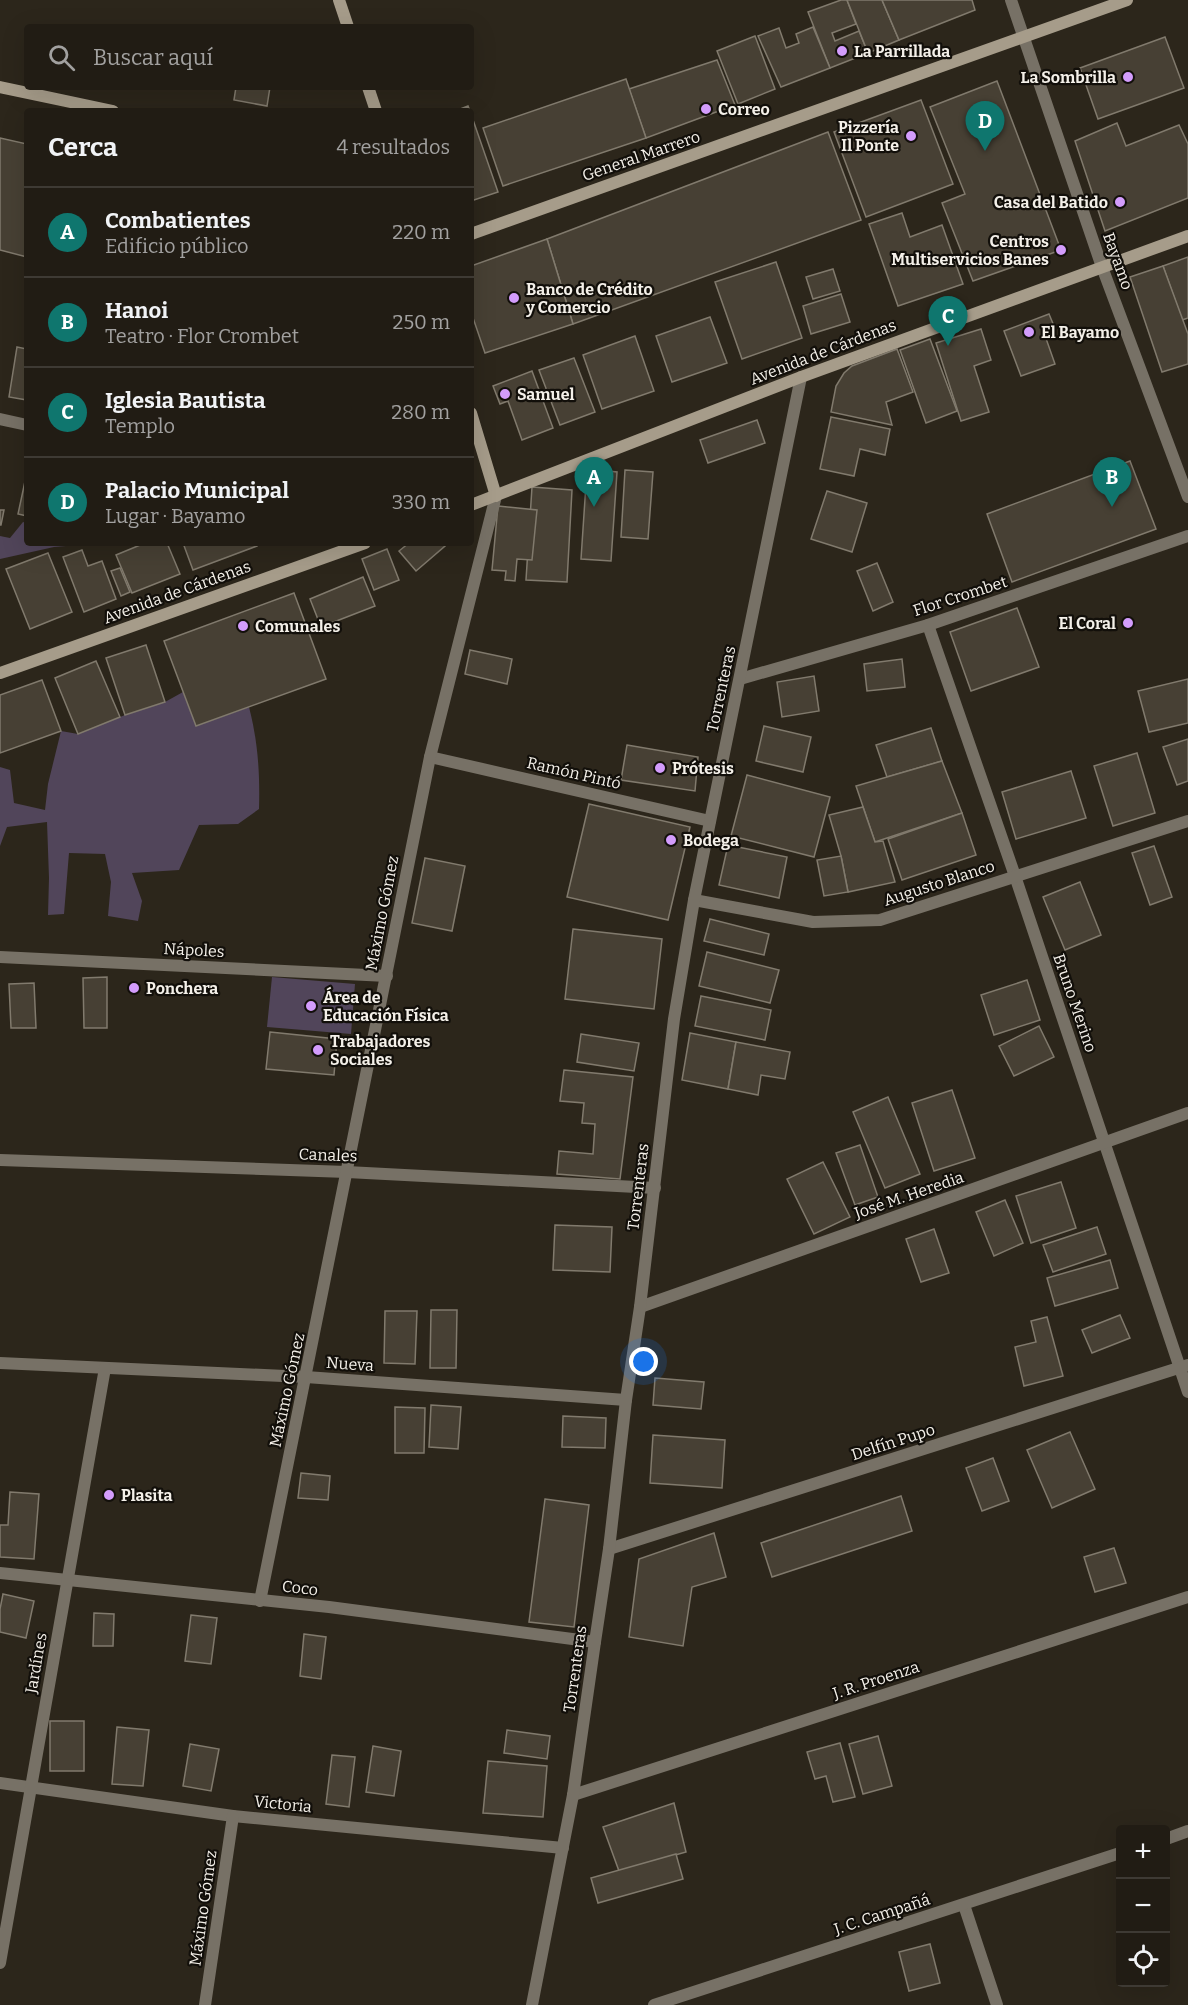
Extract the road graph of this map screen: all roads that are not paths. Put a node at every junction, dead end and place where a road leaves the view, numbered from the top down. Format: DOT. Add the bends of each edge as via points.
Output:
graph roads {
  1 [pos="339,0"];
  2 [pos="1011,0"];
  3 [pos="1127,0"];
  4 [pos="347,24"];
  5 [pos="1024,38"];
  6 [pos="0,87"];
  7 [pos="369,90"];
  8 [pos="99,108"];
  9 [pos="375,108"];
  10 [pos="474,233"];
  11 [pos="1188,236"];
  12 [pos="1102,267"];
  13 [pos="801,377"];
  14 [pos="0,419"];
  15 [pos="474,423"];
  16 [pos="24,424"];
  17 [pos="496,496"];
  18 [pos="1188,497"];
  19 [pos="474,504"];
  20 [pos="1188,536"];
  21 [pos="357,546"];
  22 [pos="928,625"];
  23 [pos="0,673"];
  24 [pos="740,679"];
  25 [pos="430,757"];
  26 [pos="710,821"];
  27 [pos="1188,821"];
  28 [pos="1015,876"];
  29 [pos="694,900"];
  30 [pos="0,957"];
  31 [pos="387,976"];
  32 [pos="1188,1113"];
  33 [pos="1104,1143"];
  34 [pos="0,1160"];
  35 [pos="347,1172"];
  36 [pos="655,1188"];
  37 [pos="640,1307"];
  38 [pos="0,1363"];
  39 [pos="1184,1367"];
  40 [pos="105,1368"];
  41 [pos="306,1377"];
  42 [pos="1188,1392"];
  43 [pos="626,1400"];
  44 [pos="609,1549"];
  45 [pos="0,1573"];
  46 [pos="67,1581"];
  47 [pos="1188,1597"];
  48 [pos="260,1600"];
  49 [pos="595,1642"];
  50 [pos="0,1783"];
  51 [pos="32,1787"];
  52 [pos="573,1795"];
  53 [pos="233,1816"];
  54 [pos="1188,1831"];
  55 [pos="1170,1838"];
  56 [pos="563,1848"];
  57 [pos="1116,1855"];
  58 [pos="964,1905"];
  59 [pos="0,1963"];
  60 [pos="205,2005"];
  61 [pos="532,2005"];
  62 [pos="654,2005"];
  63 [pos="997,2005"];
  1 -- 4 [label="main road"];
  2 -- 5 [label="street, Bayamo"];
  3 -- 5 [label="main road, General Marrero"];
  5 -- 10 [label="main road, General Marrero"];
  5 -- 12 [label="street, Bayamo"];
  6 -- 8 [label="main road"];
  7 -- 9 [label="main road"];
  11 -- 12 [label="main road, Avenida de Cárdenas"];
  12 -- 13 [label="main road, Avenida de Cárdenas"];
  12 -- 18 [label="street, Bayamo"];
  13 -- 17 [label="main road, Avenida de Cárdenas"];
  13 -- 24 [label="street, Torrenteras"];
  14 -- 16 [label="street"];
  15 -- 17 [label="main road"];
  17 -- 19 [label="main road, Avenida de Cárdenas"];
  17 -- 25 [label="street, Máximo Gómez"];
  20 -- 22 [label="street, Flor Crombet"];
  21 -- 23 [label="main road, Avenida de Cárdenas"];
  22 -- 24 [label="street, Flor Crombet"];
  22 -- 28 [label="street, Bruno Merino"];
  24 -- 26 [label="street, Torrenteras"];
  25 -- 26 [label="street, Ramón Pintó"];
  25 -- 31 [label="street, Máximo Gómez"];
  26 -- 29 [label="street, Torrenteras"];
  27 -- 28 [label="street, Augusto Blanco"];
  28 -- 29 [label="street, Augusto Blanco" via="880,920 813,922"];
  28 -- 33 [label="street, Bruno Merino"];
  29 -- 36 [label="street, Torrenteras" via="674,1019"];
  30 -- 31 [label="street, Nápoles"];
  31 -- 35 [label="street, Máximo Gómez"];
  32 -- 33 [label="street, José M. Heredia"];
  33 -- 37 [label="street, José M. Heredia"];
  33 -- 39 [label="street, Bruno Merino"];
  34 -- 35 [label="street, Canales"];
  35 -- 36 [label="street, Canales"];
  35 -- 41 [label="street, Máximo Gómez"];
  36 -- 37 [label="street, Torrenteras"];
  37 -- 43 [label="street, Torrenteras"];
  38 -- 40 [label="street, Nueva"];
  39 -- 42 [label="street, Bruno Merino"];
  39 -- 44 [label="street, Delfín Pupo"];
  40 -- 41 [label="street, Nueva"];
  40 -- 46 [label="street, Jardínes"];
  41 -- 43 [label="street, Nueva"];
  41 -- 48 [label="street, Máximo Gómez"];
  43 -- 44 [label="street, Torrenteras"];
  44 -- 49 [label="street, Torrenteras"];
  45 -- 46 [label="street, Coco"];
  46 -- 48 [label="street, Coco"];
  46 -- 51 [label="street, Jardínes"];
  47 -- 52 [label="street, J. R. Proenza"];
  48 -- 49 [label="street, Coco"];
  49 -- 52 [label="street, Torrenteras"];
  50 -- 51 [label="street, Victoria"];
  51 -- 53 [label="street, Victoria"];
  51 -- 59 [label="street, Jardínes"];
  52 -- 56 [label="street, Torrenteras"];
  53 -- 56 [label="street, Victoria"];
  53 -- 60 [label="street, Máximo Gómez"];
  54 -- 55 [label="street"];
  56 -- 61 [label="street, Torrenteras"];
  57 -- 58 [label="street, J. C. Campañá"];
  58 -- 62 [label="street, J. C. Campañá"];
  58 -- 63 [label="street"];
}
